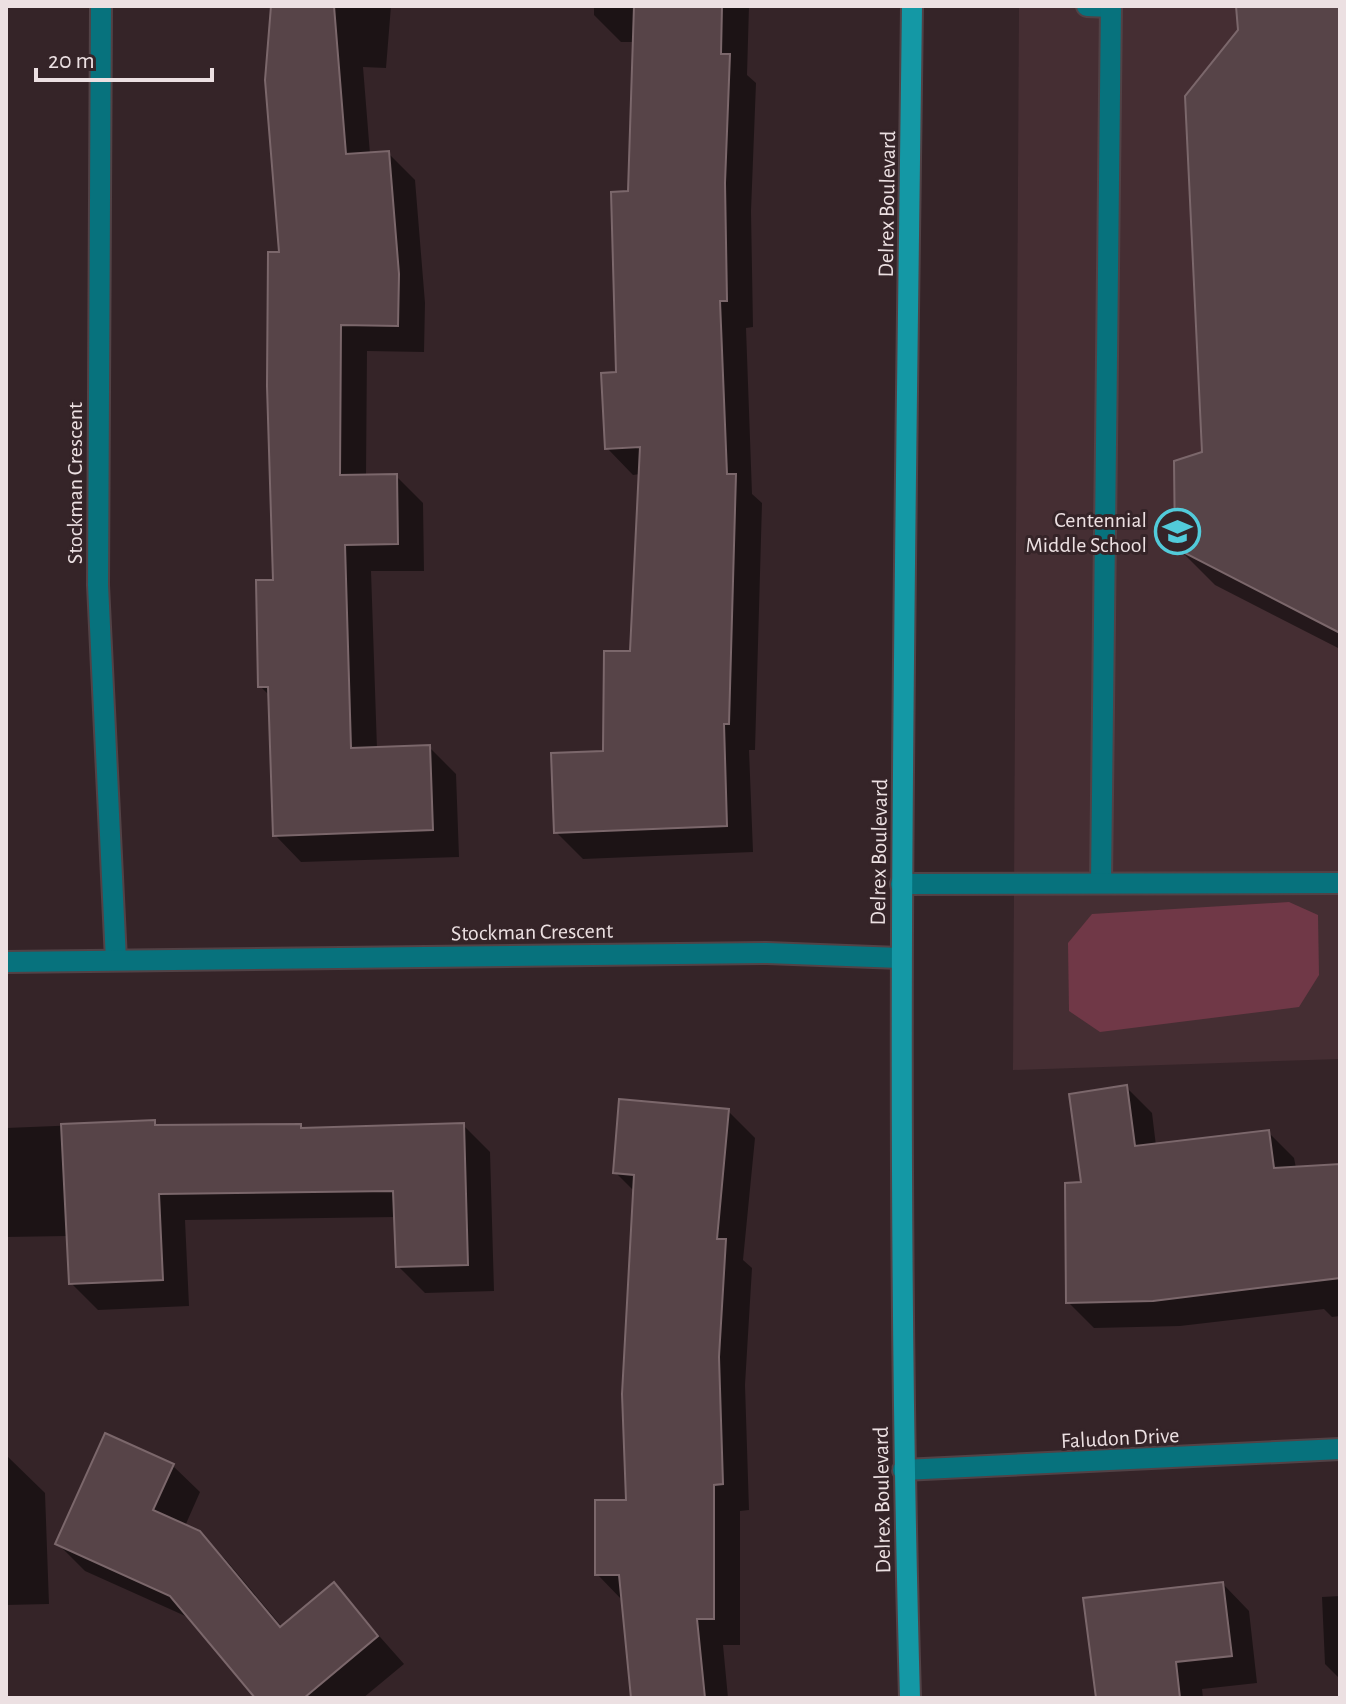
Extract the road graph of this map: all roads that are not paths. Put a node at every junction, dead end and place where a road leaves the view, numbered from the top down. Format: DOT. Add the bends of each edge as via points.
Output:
graph roads {
  1 [pos="101,6"];
  2 [pos="912,6"];
  3 [pos="1087,6"];
  4 [pos="1111,7"];
  5 [pos="1101,883"];
  6 [pos="1340,883"];
  7 [pos="901,884"];
  8 [pos="900,958"];
  9 [pos="116,960"];
  10 [pos="6,962"];
  11 [pos="1340,1449"];
  12 [pos="903,1470"];
  13 [pos="910,1698"];
  1 -- 9 [label="street, Stockman Crescent" via="98,585"];
  2 -- 7 [label="street, Delrex Boulevard"];
  3 -- 4 [label="street"];
  4 -- 5 [label="street"];
  5 -- 6 [label="street"];
  5 -- 7 [label="street"];
  7 -- 8 [label="street, Delrex Boulevard"];
  8 -- 9 [label="street, Stockman Crescent" via="751,953"];
  8 -- 12 [label="street, Delrex Boulevard"];
  9 -- 10 [label="street, Stockman Crescent"];
  11 -- 12 [label="street, Faludon Drive"];
  12 -- 13 [label="street, Delrex Boulevard"];
}
